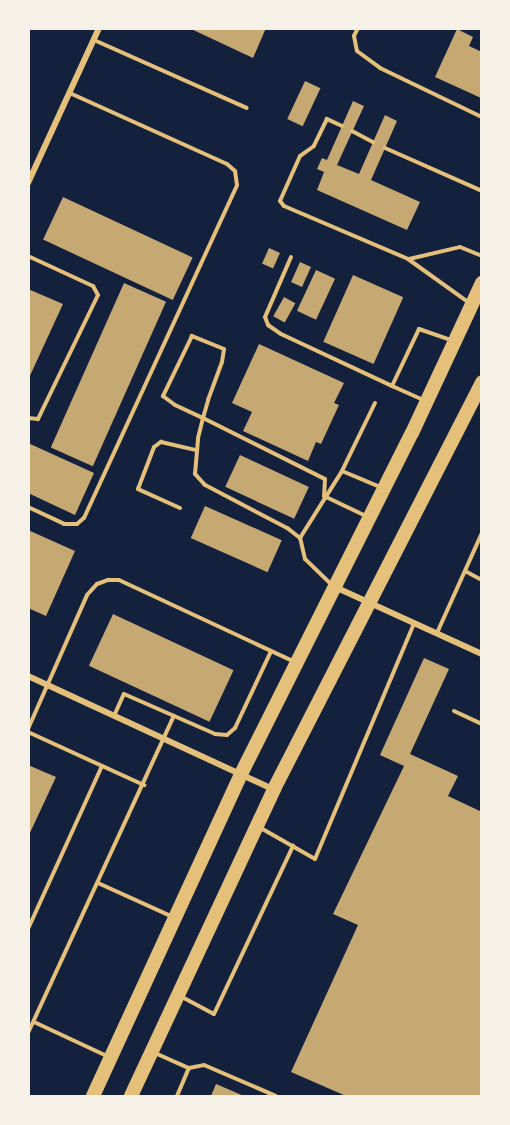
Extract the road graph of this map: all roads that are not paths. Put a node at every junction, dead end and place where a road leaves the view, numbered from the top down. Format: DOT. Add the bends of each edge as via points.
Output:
graph roads {
  1 [pos="99,28"];
  2 [pos="358,28"];
  3 [pos="94,40"];
  4 [pos="70,93"];
  5 [pos="247,108"];
  6 [pos="482,117"];
  7 [pos="342,126"];
  8 [pos="352,131"];
  9 [pos="373,142"];
  10 [pos="385,148"];
  11 [pos="28,183"];
  12 [pos="482,191"];
  13 [pos="28,256"];
  14 [pos="482,256"];
  15 [pos="291,257"];
  16 [pos="408,259"];
  17 [pos="482,283"];
  18 [pos="471,304"];
  19 [pos="454,341"];
  20 [pos="482,382"];
  21 [pos="392,386"];
  22 [pos="426,401"];
  23 [pos="375,403"];
  24 [pos="28,417"];
  25 [pos="203,418"];
  26 [pos="195,450"];
  27 [pos="342,471"];
  28 [pos="384,488"];
  29 [pos="324,496"];
  30 [pos="28,507"];
  31 [pos="180,508"];
  32 [pos="369,517"];
  33 [pos="482,533"];
  34 [pos="300,538"];
  35 [pos="465,571"];
  36 [pos="482,580"];
  37 [pos="333,586"];
  38 [pos="369,602"];
  39 [pos="414,623"];
  40 [pos="437,633"];
  41 [pos="271,651"];
  42 [pos="482,654"];
  43 [pos="296,663"];
  44 [pos="28,676"];
  45 [pos="47,685"];
  46 [pos="454,711"];
  47 [pos="114,716"];
  48 [pos="174,716"];
  49 [pos="482,724"];
  50 [pos="28,730"];
  51 [pos="165,739"];
  52 [pos="102,766"];
  53 [pos="242,774"];
  54 [pos="144,785"];
  55 [pos="274,789"];
  56 [pos="257,825"];
  57 [pos="293,846"];
  58 [pos="98,883"];
  59 [pos="174,918"];
  60 [pos="28,929"];
  61 [pos="178,995"];
  62 [pos="34,1022"];
  63 [pos="28,1033"];
  64 [pos="152,1051"];
  65 [pos="111,1057"];
  66 [pos="189,1068"];
  67 [pos="93,1096"];
  68 [pos="131,1096"];
  69 [pos="177,1096"];
  70 [pos="276,1096"];
  1 -- 3 [label="street"];
  2 -- 6 [label="lane" via="354,36 357,51 380,68"];
  3 -- 4 [label="street"];
  3 -- 5 [label="lane"];
  4 -- 11 [label="street"];
  4 -- 30 [label="lane" via="227,164 235,171 237,184 84,518 77,524 64,524"];
  7 -- 16 [label="lane" via="327,119 314,146 300,156 280,201"];
  8 -- 9 [label="lane"];
  10 -- 12 [label="lane"];
  13 -- 24 [label="lane" via="93,286 98,295 38,419"];
  14 -- 16 [label="lane" via="460,247"];
  15 -- 21 [label="lane" via="267,310 268,325"];
  16 -- 18 [label="lane"];
  17 -- 18 [label="main road"];
  18 -- 19 [label="main road"];
  19 -- 21 [label="lane" via="419,328"];
  19 -- 22 [label="main road"];
  20 -- 38 [label="main road"];
  21 -- 22 [label="lane"];
  22 -- 28 [label="main road"];
  23 -- 27 [label="lane"];
  25 -- 25 [label="lane" via="224,349 192,336 164,396"];
  25 -- 26 [label="lane"];
  25 -- 29 [label="lane" via="325,479"];
  26 -- 31 [label="lane" via="161,442 154,447 138,489"];
  26 -- 34 [label="lane" via="195,474 205,485"];
  27 -- 28 [label="lane"];
  27 -- 29 [label="lane"];
  28 -- 32 [label="main road"];
  29 -- 32 [label="lane"];
  29 -- 34 [label="lane"];
  32 -- 37 [label="main road"];
  33 -- 35 [label="lane"];
  34 -- 37 [label="lane" via="305,559"];
  35 -- 36 [label="lane"];
  35 -- 40 [label="lane"];
  37 -- 38 [label="street"];
  37 -- 43 [label="main road"];
  38 -- 39 [label="street"];
  38 -- 55 [label="main road"];
  39 -- 40 [label="street"];
  39 -- 57 [label="lane" via="315,859"];
  40 -- 42 [label="street"];
  41 -- 43 [label="lane"];
  41 -- 45 [label="lane" via="119,580 108,580 97,584 87,595"];
  41 -- 48 [label="lane" via="235,728 227,735 215,734"];
  43 -- 53 [label="main road"];
  44 -- 45 [label="street"];
  45 -- 47 [label="street"];
  45 -- 50 [label="lane"];
  46 -- 49 [label="lane"];
  47 -- 48 [label="lane" via="124,694"];
  47 -- 51 [label="street"];
  48 -- 51 [label="lane"];
  50 -- 52 [label="lane"];
  51 -- 53 [label="street"];
  51 -- 54 [label="lane"];
  52 -- 54 [label="lane"];
  52 -- 60 [label="lane"];
  53 -- 55 [label="street"];
  53 -- 59 [label="main road"];
  54 -- 58 [label="lane"];
  55 -- 56 [label="main road"];
  56 -- 57 [label="lane"];
  56 -- 61 [label="main road"];
  57 -- 61 [label="lane" via="214,1014"];
  58 -- 59 [label="lane"];
  58 -- 62 [label="lane"];
  59 -- 65 [label="main road"];
  61 -- 64 [label="main road"];
  62 -- 63 [label="lane"];
  62 -- 65 [label="lane"];
  64 -- 66 [label="lane"];
  64 -- 68 [label="main road"];
  65 -- 67 [label="main road"];
  66 -- 69 [label="lane"];
  66 -- 70 [label="lane" via="204,1065"];
}
